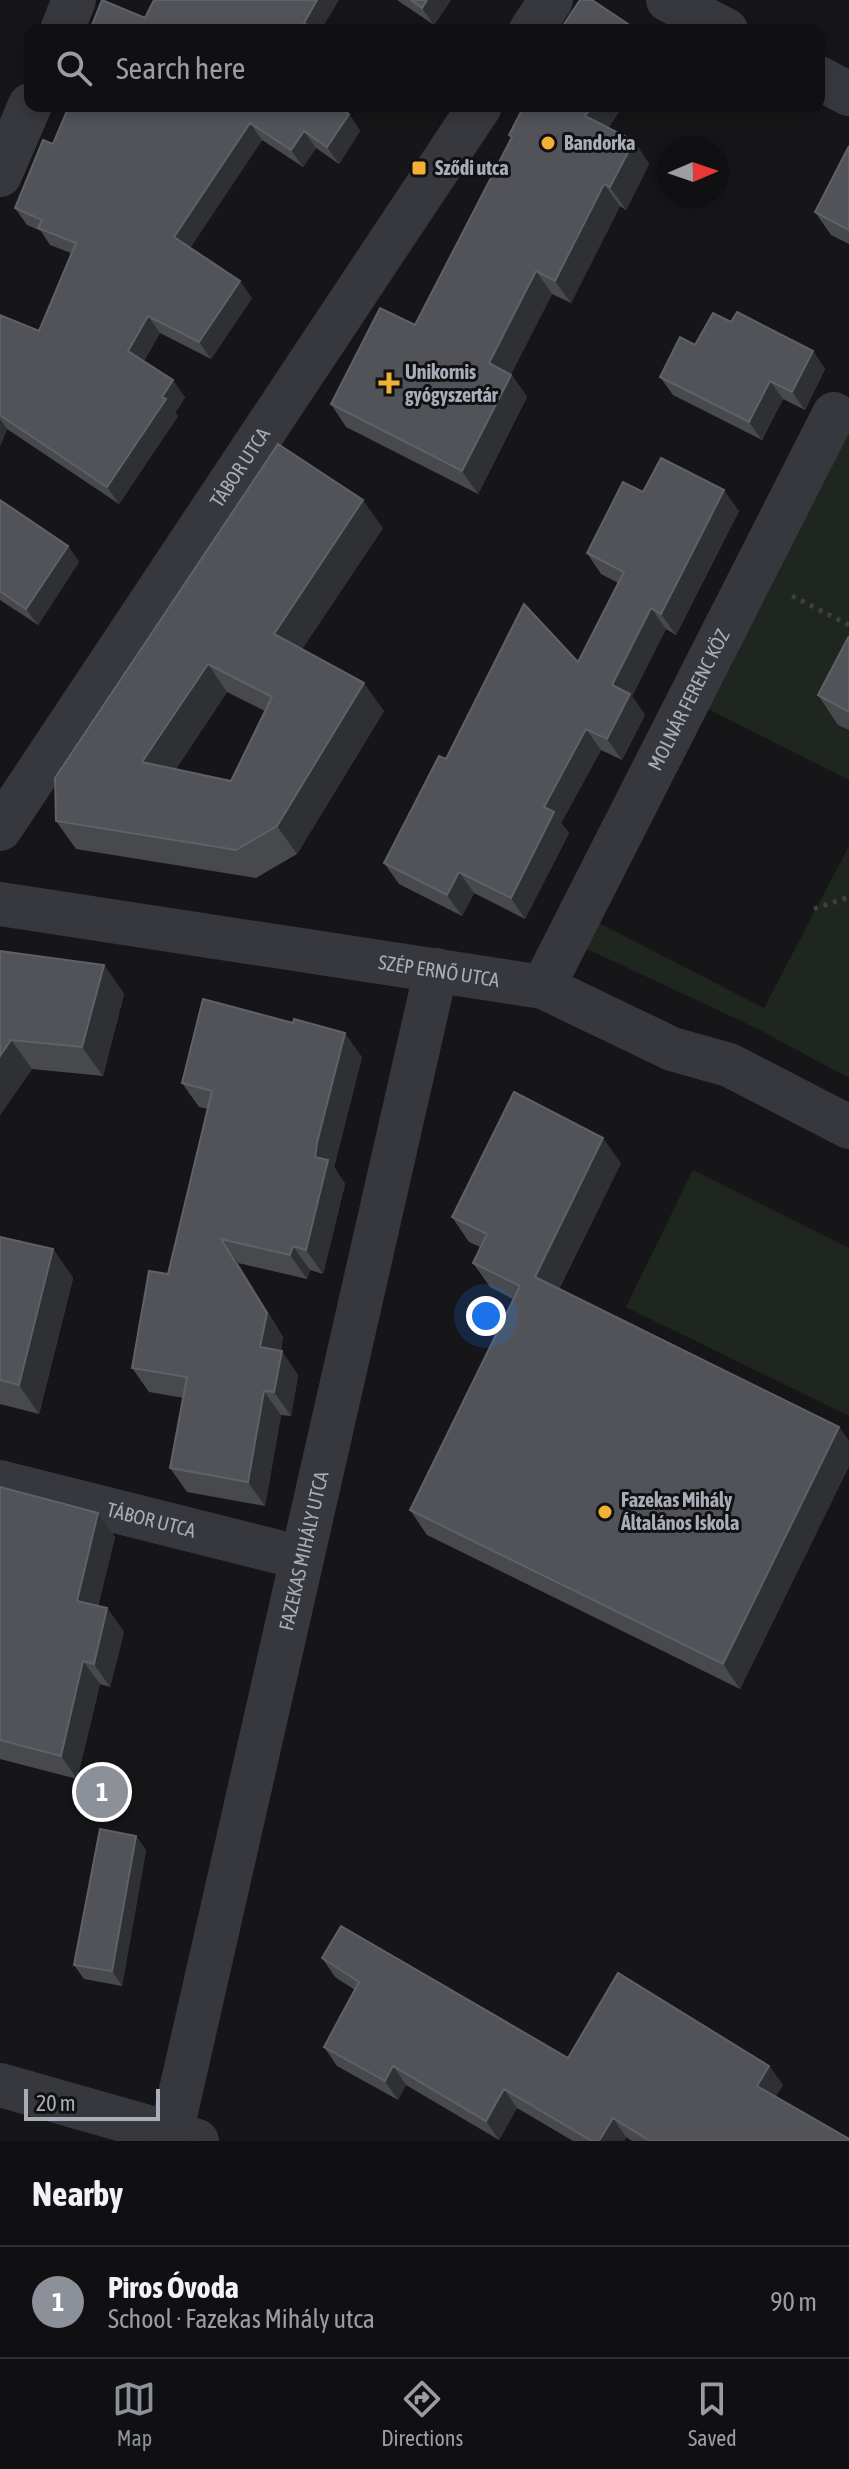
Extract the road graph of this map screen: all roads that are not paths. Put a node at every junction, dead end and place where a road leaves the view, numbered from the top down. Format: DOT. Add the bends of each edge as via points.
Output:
graph roads {
  1 [pos="74,0"];
  2 [pos="551,0"];
  3 [pos="668,0"];
  4 [pos="64,24"];
  5 [pos="535,24"];
  6 [pos="714,24"];
  7 [pos="825,81"];
  8 [pos="849,94"];
  9 [pos="27,112"];
  10 [pos="476,112"];
  11 [pos="0,175"];
  12 [pos="834,414"];
  13 [pos="0,829"];
  14 [pos="0,904"];
  15 [pos="436,970"];
  16 [pos="543,987"];
  17 [pos="849,1127"];
  18 [pos="0,1482"];
  19 [pos="302,1558"];
  20 [pos="0,2085"];
  21 [pos="184,2138"];
  1 -- 4 [label="street"];
  2 -- 5 [label="street"];
  3 -- 6 [label="street"];
  7 -- 8 [label="street"];
  9 -- 11 [label="street"];
  10 -- 13 [label="street, TÁBOR UTCA"];
  12 -- 16 [label="street, MOLNÁR FERENC KÖZ"];
  14 -- 15 [label="street, SZÉP ERNŐ UTCA"];
  15 -- 16 [label="street, SZÉP ERNŐ UTCA"];
  15 -- 19 [label="street, FAZEKAS MIHÁLY UTCA"];
  16 -- 17 [label="street, SZÉP ERNŐ UTCA" via="672,1049 729,1065"];
  18 -- 19 [label="street, TÁBOR UTCA"];
  19 -- 21 [label="street, FAZEKAS MIHÁLY UTCA"];
  20 -- 21 [label="street"];
}
